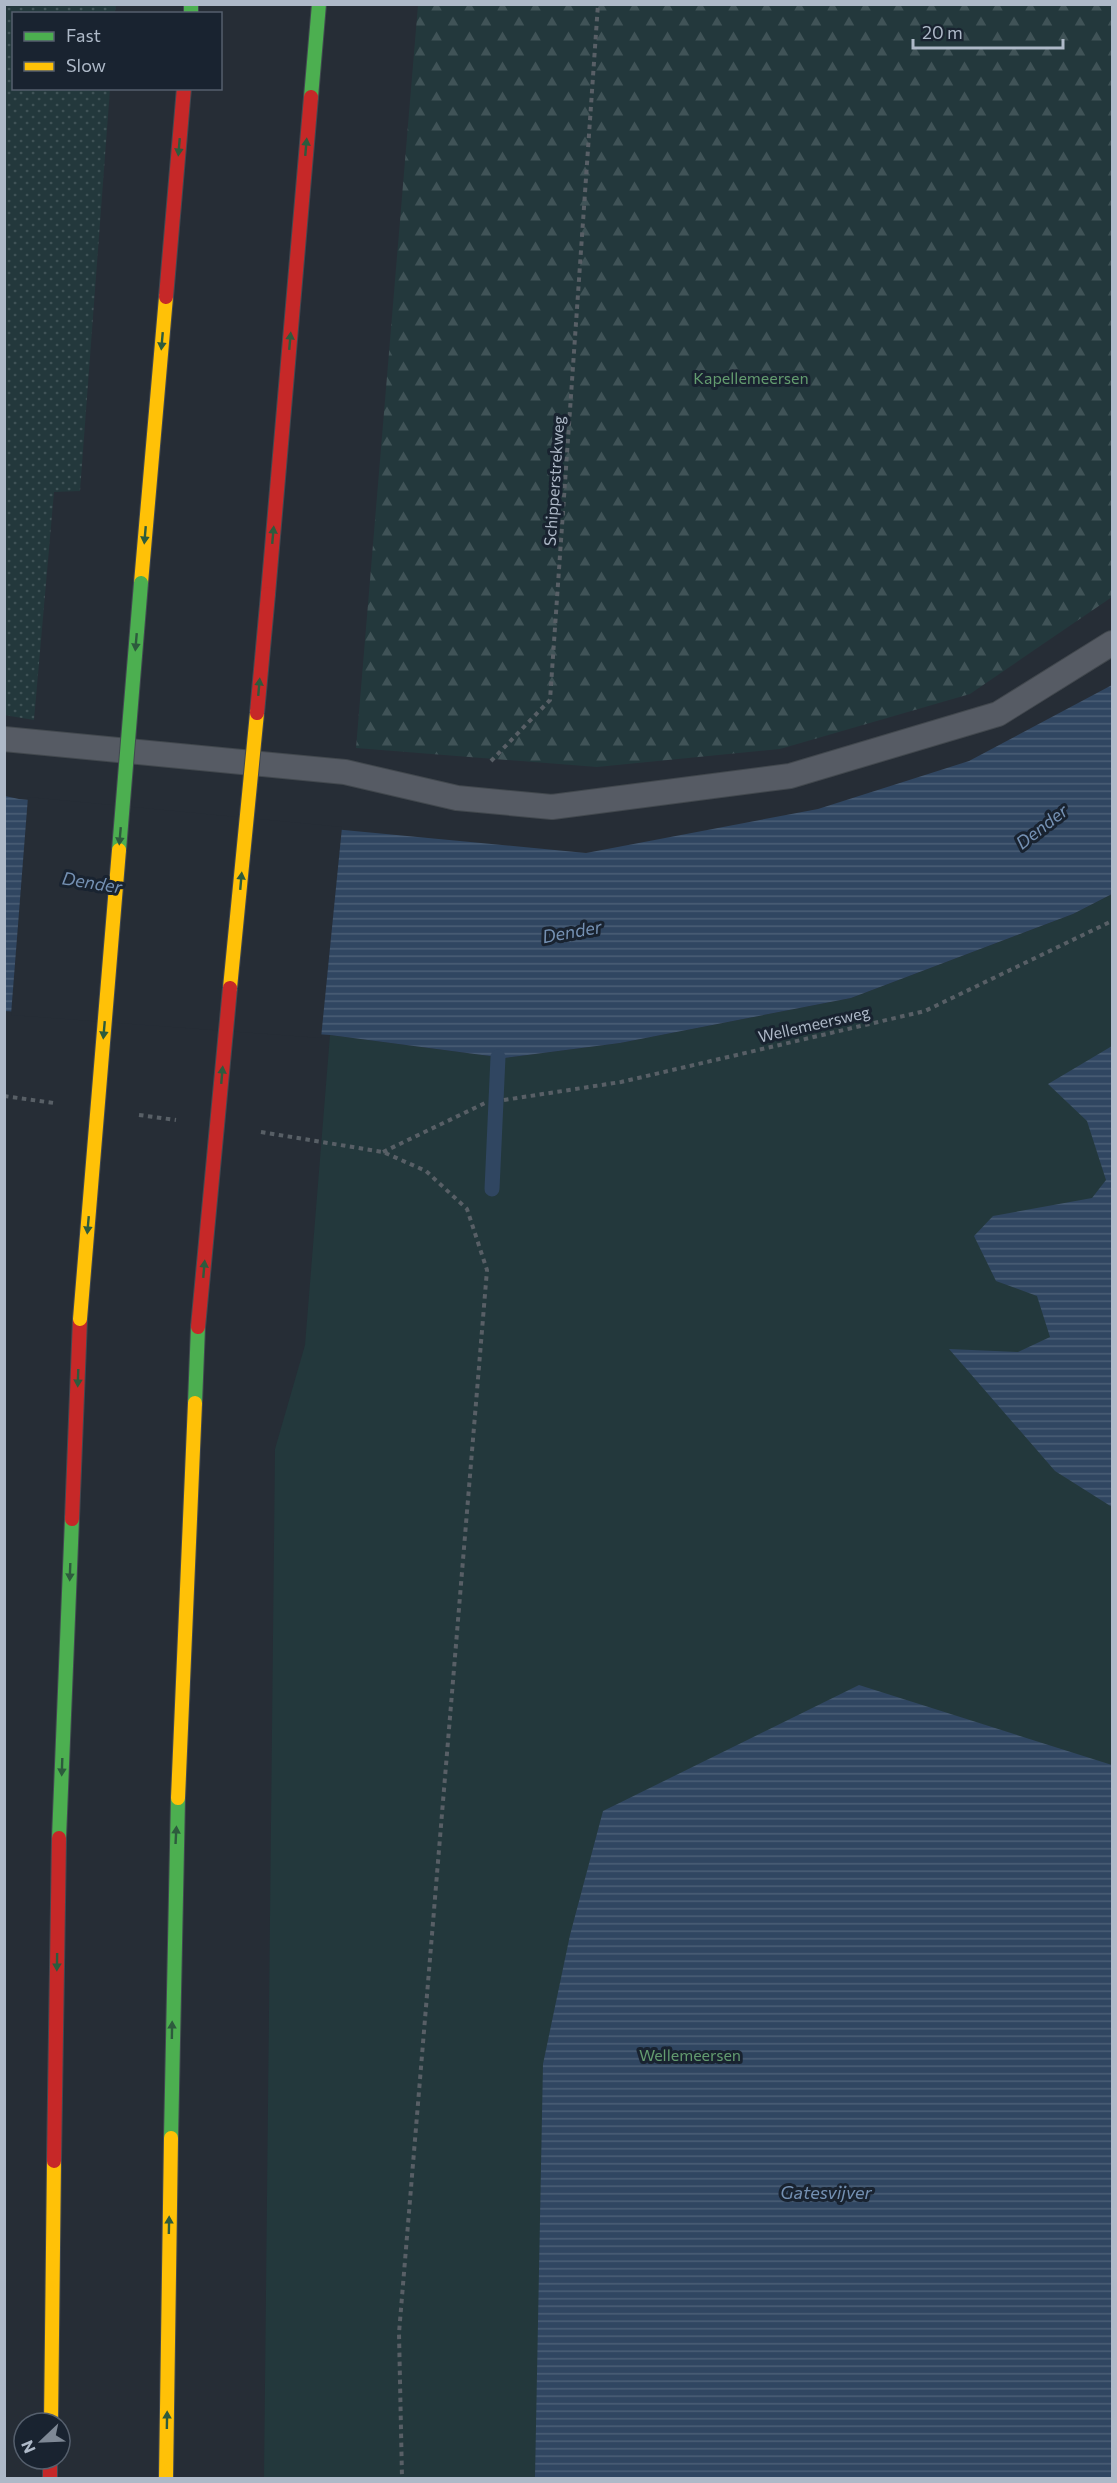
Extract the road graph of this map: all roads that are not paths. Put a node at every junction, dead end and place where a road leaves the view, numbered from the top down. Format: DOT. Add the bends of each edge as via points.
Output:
graph roads {
  1 [pos="319,4"];
  2 [pos="184,90"];
  3 [pos="1113,643"];
  4 [pos="4,739"];
  5 [pos="51,2411"];
  6 [pos="166,2478"];
  6 -- 1 [label="highway, one-way, bridge" via="174,1880 198,1327"];
  2 -- 5 [label="highway, one-way, bridge" via="80,1319 58,1872"];
  3 -- 4 [label="lane" via="998,714 790,776 552,807 457,798 345,772"];
}
